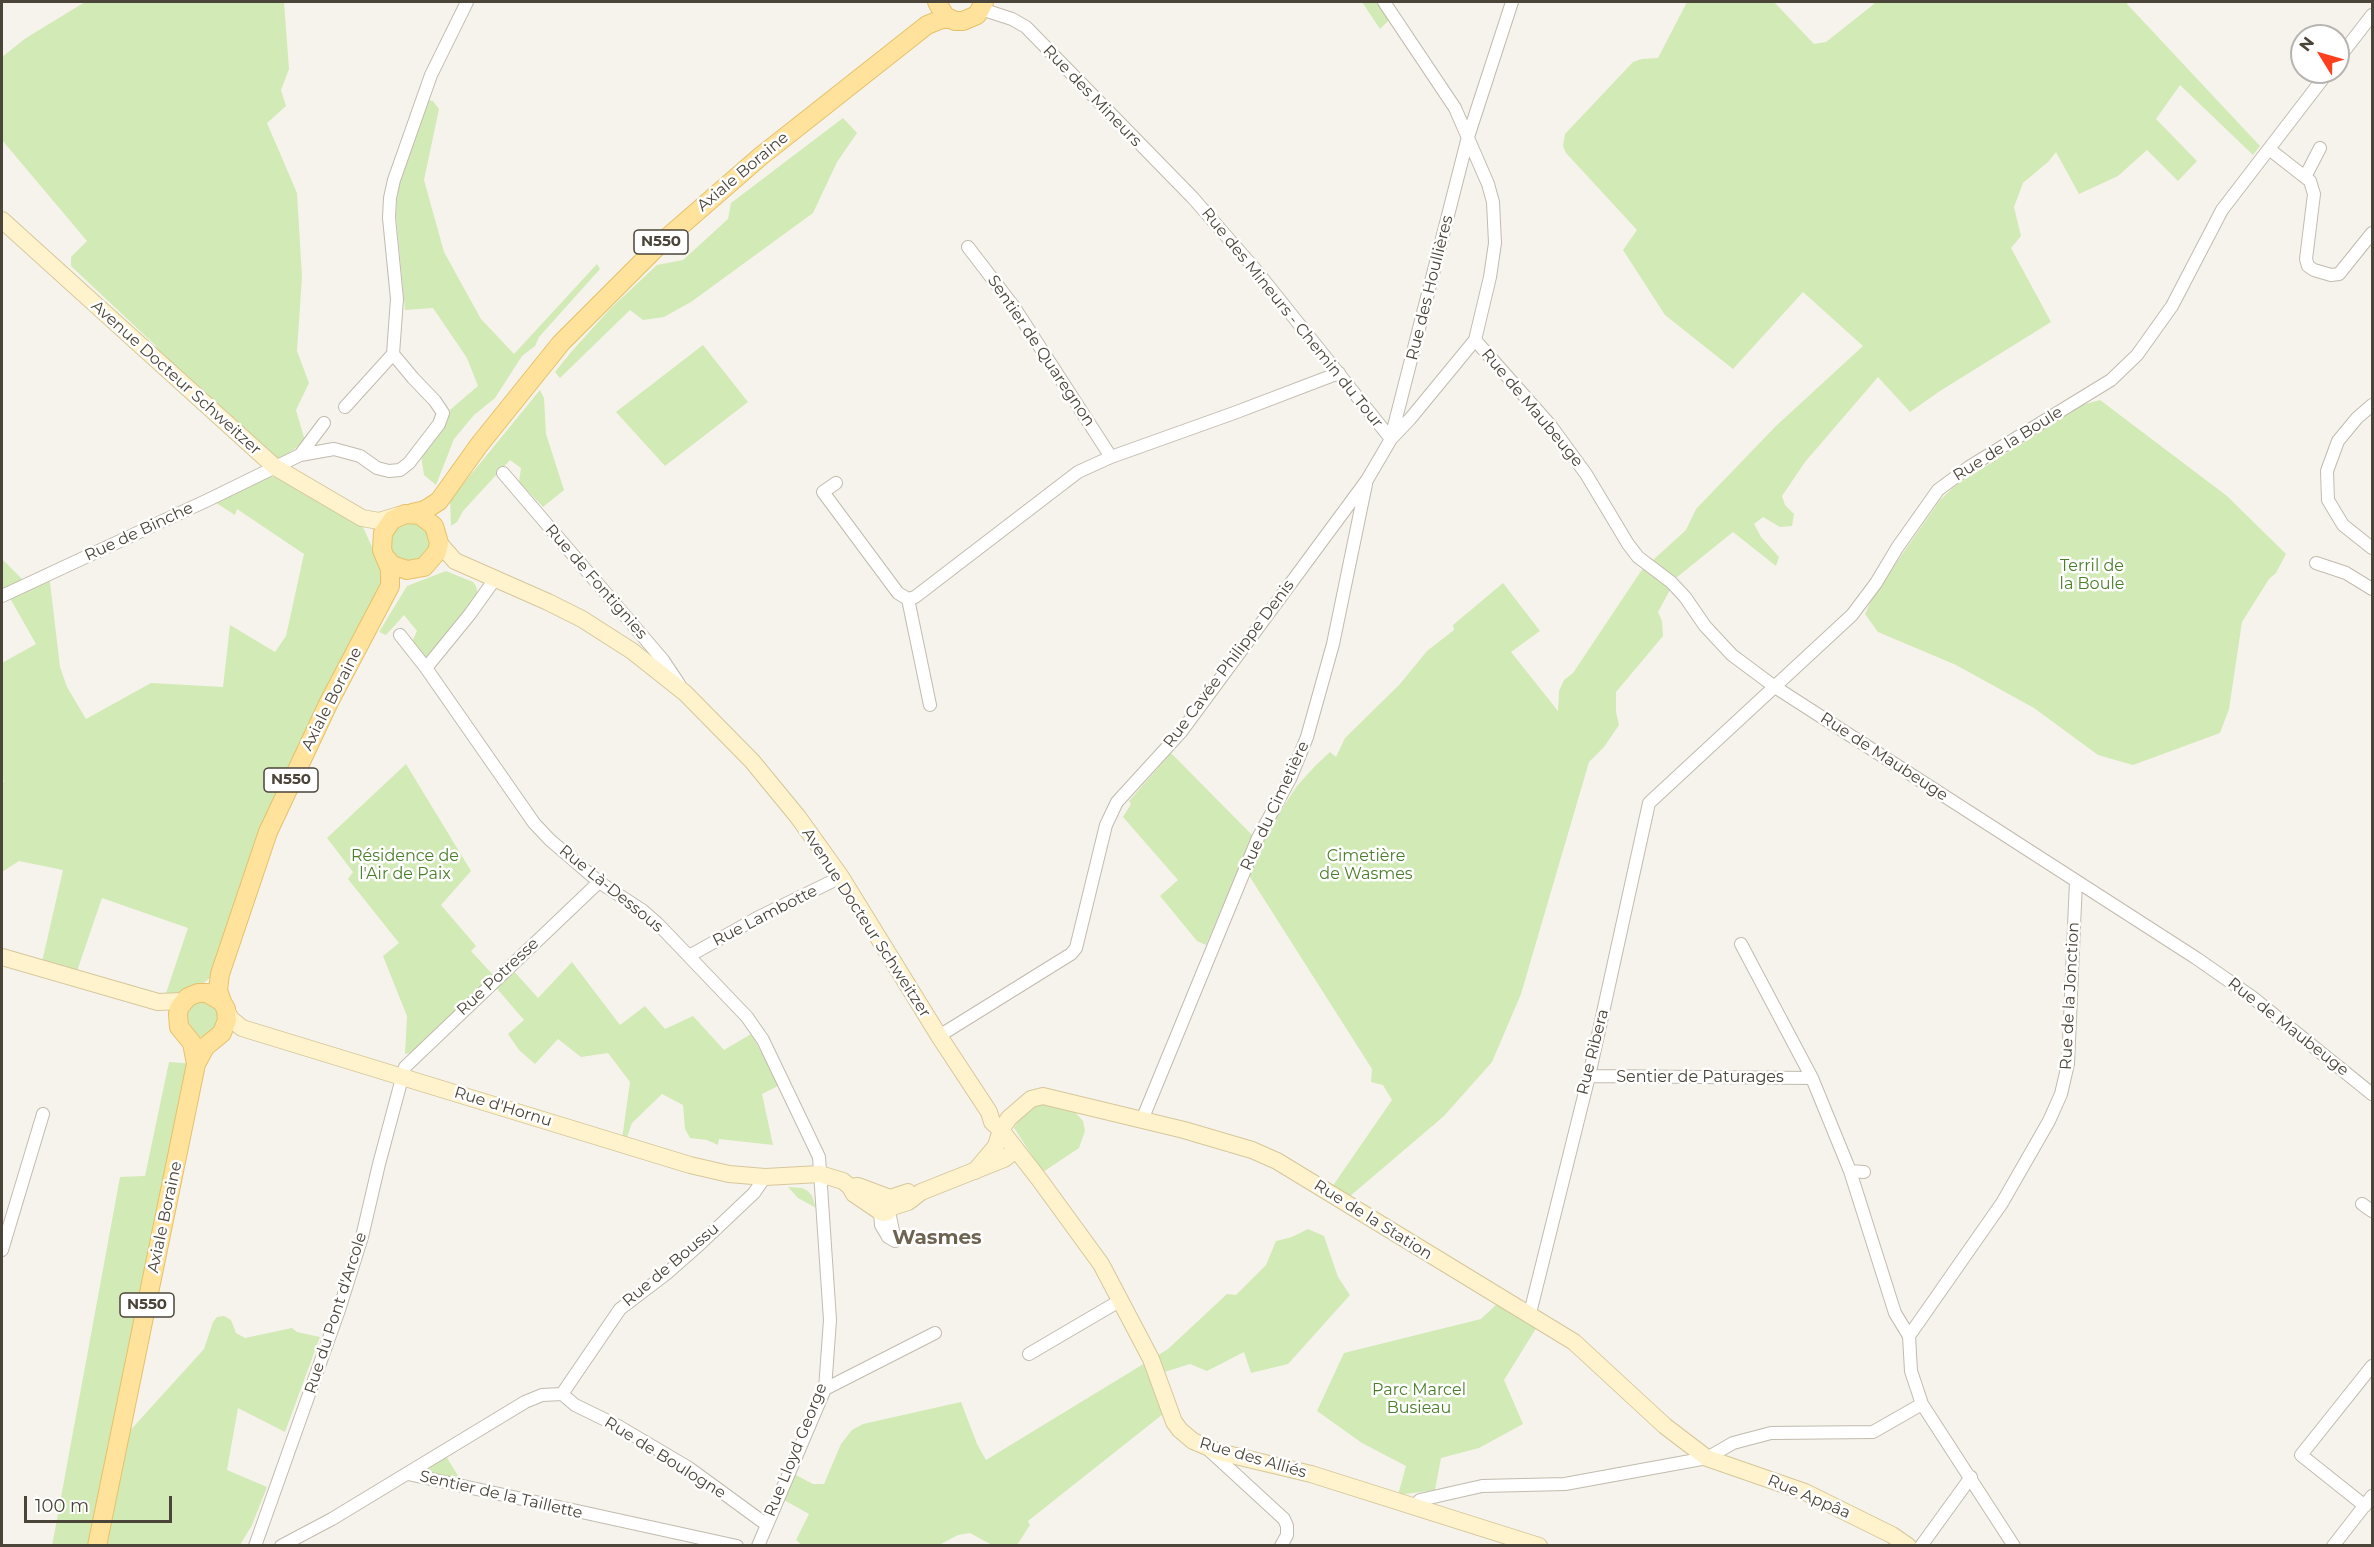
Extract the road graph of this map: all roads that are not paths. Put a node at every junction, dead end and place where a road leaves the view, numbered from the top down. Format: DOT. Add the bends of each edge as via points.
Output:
graph roads {
  1 [pos="467,2"];
  2 [pos="937,2"];
  3 [pos="1384,2"];
  4 [pos="1512,2"];
  5 [pos="983,5"];
  6 [pos="2373,15"];
  7 [pos="951,19"];
  8 [pos="927,25"];
  9 [pos="2350,44"];
  10 [pos="2319,84"];
  11 [pos="1468,138"];
  12 [pos="2320,148"];
  13 [pos="2269,149"];
  14 [pos="2305,177"];
  15 [pos="1193,198"];
  16 [pos="2,220"];
  17 [pos="2373,233"];
  18 [pos="968,246"];
  19 [pos="1475,340"];
  20 [pos="393,354"];
  21 [pos="1339,373"];
  22 [pos="2373,405"];
  23 [pos="345,407"];
  24 [pos="324,423"];
  25 [pos="1391,439"];
  26 [pos="300,455"];
  27 [pos="1111,457"];
  28 [pos="275,467"];
  29 [pos="503,473"];
  30 [pos="1367,480"];
  31 [pos="836,483"];
  32 [pos="439,501"];
  33 [pos="405,514"];
  34 [pos="362,518"];
  35 [pos="436,535"];
  36 [pos="2373,548"];
  37 [pos="385,554"];
  38 [pos="455,561"];
  39 [pos="2316,563"];
  40 [pos="420,568"];
  41 [pos="495,579"];
  42 [pos="2373,589"];
  43 [pos="2,596"];
  44 [pos="386,596"];
  45 [pos="911,598"];
  46 [pos="400,635"];
  47 [pos="426,668"];
  48 [pos="1776,687"];
  49 [pos="685,693"];
  50 [pos="930,705"];
  51 [pos="1658,793"];
  52 [pos="841,878"];
  53 [pos="2076,881"];
  54 [pos="599,882"];
  55 [pos="1740,944"];
  56 [pos="689,956"];
  57 [pos="9,959"];
  58 [pos="2,971"];
  59 [pos="220,974"];
  60 [pos="193,995"];
  61 [pos="158,1002"];
  62 [pos="224,1007"];
  63 [pos="242,1028"];
  64 [pos="182,1029"];
  65 [pos="939,1036"];
  66 [pos="217,1037"];
  67 [pos="196,1064"];
  68 [pos="402,1076"];
  69 [pos="1589,1076"];
  70 [pos="1812,1078"];
  71 [pos="2373,1094"];
  72 [pos="43,1114"];
  73 [pos="1142,1120"];
  74 [pos="1003,1126"];
  75 [pos="1016,1150"];
  76 [pos="975,1171"];
  77 [pos="1850,1171"];
  78 [pos="1864,1172"];
  79 [pos="820,1174"];
  80 [pos="765,1177"];
  81 [pos="2362,1204"];
  82 [pos="2373,1212"];
  83 [pos="2,1250"];
  84 [pos="1121,1300"];
  85 [pos="1530,1313"];
  86 [pos="935,1333"];
  87 [pos="1909,1336"];
  88 [pos="1029,1354"];
  89 [pos="2373,1366"];
  90 [pos="825,1389"];
  91 [pos="562,1394"];
  92 [pos="1922,1404"];
  93 [pos="1205,1446"];
  94 [pos="1707,1458"];
  95 [pos="408,1474"];
  96 [pos="1971,1477"];
  97 [pos="2369,1501"];
  98 [pos="1414,1506"];
  99 [pos="766,1525"];
  100 [pos="1512,1541"];
  101 [pos="97,1545"];
  102 [pos="255,1545"];
  103 [pos="281,1545"];
  104 [pos="737,1545"];
  105 [pos="758,1545"];
  106 [pos="1281,1545"];
  107 [pos="1539,1545"];
  108 [pos="1908,1545"];
  109 [pos="1921,1545"];
  110 [pos="2014,1545"];
  111 [pos="2333,1545"];
  1 -- 20 [label="street" via="431,75 390,198 397,299"];
  2 -- 7 [label="main road"];
  2 -- 8 [label="main road"];
  3 -- 11 [label="street" via="1440,83"];
  4 -- 11 [label="street, Rue des Houllières"];
  5 -- 7 [label="main road, N550" via="970,19"];
  5 -- 15 [label="street, Rue des Mineurs" via="1026,27"];
  6 -- 9 [label="street"];
  7 -- 8 [label="main road, N550"];
  8 -- 32 [label="main road, Axiale Boraine / N550" via="708,200 621,281 561,344"];
  10 -- 13 [label="street, Rue de la Boule"];
  11 -- 19 [label="street" via="1488,184 1496,224 1490,277"];
  11 -- 25 [label="street, Rue des Houllières"];
  12 -- 14 [label="street"];
  13 -- 14 [label="street"];
  13 -- 48 [label="street, Rue de la Boule" via="2222,210 2172,306 2137,355 2111,380 1938,490 1852,615"];
  14 -- 17 [label="street" via="2314,194 2308,266 2339,274"];
  15 -- 21 [label="street, Rue des Mineurs - Chemin du Tour"];
  16 -- 28 [label="street, Avenue Docteur Schweitzer"];
  18 -- 27 [label="street, Sentier de Quaregnon" via="1014,307"];
  19 -- 25 [label="street"];
  19 -- 48 [label="street, Rue de Maubeuge" via="1551,426 1586,474 1628,544 1671,582 1732,655"];
  20 -- 23 [label="street"];
  20 -- 26 [label="street" via="443,413 409,463 400,470 389,471 360,456 334,449"];
  21 -- 25 [label="street, Rue des Mineurs - Chemin du Tour"];
  21 -- 27 [label="street"];
  22 -- 36 [label="street" via="2338,441 2327,471 2328,500 2343,525"];
  24 -- 26 [label="street"];
  25 -- 30 [label="street, Rue Cavée Philippe Denis"];
  26 -- 28 [label="street"];
  27 -- 45 [label="street" via="1078,472"];
  28 -- 34 [label="street, Avenue Docteur Schweitzer"];
  28 -- 43 [label="street, Rue de Binche"];
  29 -- 49 [label="street, Rue de Fontignies" via="663,660"];
  30 -- 65 [label="street, Rue Cavée Philippe Denis" via="1187,723 1118,802 1106,825 1076,948"];
  30 -- 73 [label="street, Rue du Cimetière" via="1333,644 1307,737 1294,771 1258,838"];
  31 -- 45 [label="street" via="823,492 898,593"];
  32 -- 33 [label="main road, Axiale Boraine / N550" via="425,510"];
  32 -- 35 [label="main road, Axiale Boraine / N550"];
  33 -- 34 [label="street" via="379,521"];
  33 -- 35 [label="main road" via="420,515"];
  33 -- 37 [label="main road, Axiale Boraine / N550" via="392,520 383,534"];
  34 -- 37 [label="street"];
  35 -- 38 [label="street"];
  35 -- 40 [label="main road, Axiale Boraine / N550" via="436,552"];
  37 -- 40 [label="main road" via="399,568"];
  37 -- 44 [label="main road, Axiale Boraine / N550" via="391,579"];
  38 -- 40 [label="street" via="439,561"];
  38 -- 41 [label="street, Avenue Docteur Schweitzer"];
  39 -- 42 [label="street" via="2346,573"];
  40 -- 44 [label="main road, N550" via="403,577"];
  41 -- 47 [label="street"];
  41 -- 49 [label="street, Avenue Docteur Schweitzer" via="608,635"];
  44 -- 59 [label="main road, Axiale Boraine / N550" via="276,812"];
  45 -- 50 [label="street"];
  46 -- 47 [label="street, Rue Là-Dessous"];
  47 -- 54 [label="street, Rue Là-Dessous" via="534,823"];
  48 -- 51 [label="street, Rue de la Boule"];
  48 -- 53 [label="street, Rue de Maubeuge"];
  49 -- 52 [label="street, Avenue Docteur Schweitzer" via="752,761"];
  51 -- 69 [label="street, Rue Ribera" via="1649,803"];
  52 -- 56 [label="street, Rue Lambotte"];
  52 -- 65 [label="street, Avenue Docteur Schweitzer"];
  53 -- 71 [label="street, Rue de Maubeuge" via="2252,997"];
  53 -- 87 [label="street, Rue de la Jonction" via="2070,1047 2064,1084 2049,1122 2002,1203"];
  54 -- 56 [label="street, Rue Là-Dessous" via="642,910"];
  54 -- 68 [label="street, Rue Potresse" via="418,1052"];
  55 -- 70 [label="street"];
  56 -- 79 [label="street, Rue Là-Dessous" via="747,1017 763,1040 817,1150"];
  57 -- 58 [label="street"];
  57 -- 61 [label="street"];
  59 -- 60 [label="main road"];
  59 -- 62 [label="main road, N550" via="218,990"];
  60 -- 61 [label="street" via="182,1001"];
  60 -- 62 [label="main road" via="207,993"];
  60 -- 64 [label="main road" via="179,1008"];
  61 -- 64 [label="street" via="172,1013"];
  62 -- 63 [label="street"];
  62 -- 66 [label="main road, Axiale Boraine / N550" via="226,1027"];
  63 -- 66 [label="street"];
  63 -- 68 [label="street, Rue d'Hornu"];
  64 -- 66 [label="main road" via="198,1042"];
  64 -- 67 [label="main road" via="192,1043"];
  65 -- 74 [label="street, Avenue Docteur Schweitzer" via="989,1112 999,1116"];
  66 -- 67 [label="main road, Axiale Boraine / N550"];
  67 -- 101 [label="main road, Axiale Boraine / N550"];
  68 -- 80 [label="street, Rue d'Hornu" via="690,1165"];
  68 -- 102 [label="street, Rue du Pont d'Arcole" via="362,1237"];
  69 -- 70 [label="street, Sentier de Paturages"];
  69 -- 85 [label="street, Rue Ribera"];
  70 -- 77 [label="street"];
  72 -- 83 [label="street"];
  73 -- 74 [label="street, Rue de la Station" via="1042,1096 1019,1107"];
  73 -- 85 [label="street, Rue de la Station" via="1224,1141 1277,1161 1502,1300"];
  74 -- 75 [label="street"];
  74 -- 76 [label="street, Rue de la Station" via="996,1146"];
  75 -- 76 [label="street"];
  75 -- 84 [label="street, Rue des Alliés" via="1101,1264"];
  76 -- 79 [label="street" via="921,1192 908,1192 885,1205 858,1186 850,1187"];
  77 -- 78 [label="street"];
  77 -- 87 [label="street" via="1895,1313"];
  79 -- 80 [label="street, Rue d'Hornu"];
  79 -- 90 [label="street, Rue Lloyd George" via="830,1320"];
  80 -- 91 [label="street, Rue de Boussu" via="754,1193 699,1245 620,1309"];
  81 -- 82 [label="street"];
  84 -- 88 [label="street"];
  84 -- 93 [label="street, Rue des Alliés" via="1158,1374 1174,1422 1193,1441"];
  85 -- 94 [label="street, Rue de la Station" via="1592,1356 1665,1426"];
  86 -- 90 [label="street"];
  87 -- 92 [label="street" via="1911,1371"];
  89 -- 97 [label="street" via="2301,1455"];
  90 -- 99 [label="street, Rue Lloyd George"];
  91 -- 95 [label="street" via="542,1395 525,1402"];
  91 -- 99 [label="street, Rue de Boulogne" via="689,1468"];
  92 -- 94 [label="street" via="1873,1432 1771,1433 1733,1443"];
  92 -- 96 [label="street"];
  93 -- 98 [label="street, Rue des Alliés"];
  93 -- 106 [label="street" via="1284,1519 1287,1535"];
  94 -- 98 [label="street" via="1565,1484 1482,1486 1420,1500"];
  94 -- 108 [label="street, Rue Appâa" via="1805,1492"];
  95 -- 103 [label="street, Sentier de la Taillette" via="332,1520"];
  95 -- 104 [label="street, Sentier de la Taillette"];
  96 -- 109 [label="street"];
  96 -- 110 [label="street"];
  97 -- 111 [label="street"];
  98 -- 100 [label="street, Rue des Alliés"];
  99 -- 105 [label="street, Rue Lloyd George"];
  100 -- 107 [label="street, Rue des Alliés"];
}
